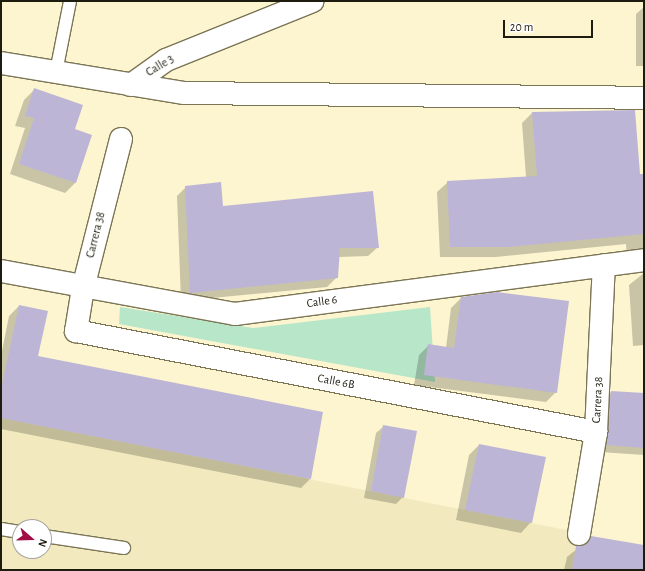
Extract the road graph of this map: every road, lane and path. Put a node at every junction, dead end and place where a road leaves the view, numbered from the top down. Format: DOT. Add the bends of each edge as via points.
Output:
graph roads {
  1 [pos="70,1"];
  2 [pos="313,1"];
  3 [pos="1,63"];
  4 [pos="56,72"];
  5 [pos="131,85"];
  6 [pos="644,98"];
  7 [pos="121,139"];
  8 [pos="644,260"];
  9 [pos="604,265"];
  10 [pos="1,271"];
  11 [pos="83,288"];
  12 [pos="76,331"];
  13 [pos="596,432"];
  14 [pos="1,529"];
  15 [pos="12,531"];
  16 [pos="579,534"];
  17 [pos="52,537"];
  18 [pos="124,548"];
  1 -- 4 [label="lane"];
  2 -- 5 [label="street, Calle 3" via="166,60"];
  3 -- 4 [label="street"];
  4 -- 5 [label="street"];
  5 -- 6 [label="street" via="186,93"];
  7 -- 11 [label="street, Carrera 38"];
  8 -- 9 [label="street, Calle 6"];
  9 -- 11 [label="street, Calle 6" via="235,314"];
  9 -- 13 [label="street, Carrera 38"];
  10 -- 11 [label="street, Calle 6"];
  11 -- 12 [label="street, Carrera 38"];
  12 -- 13 [label="street, Calle 6B"];
  13 -- 16 [label="street, Carrera 38"];
  14 -- 15 [label="lane"];
  17 -- 18 [label="lane"];
}
